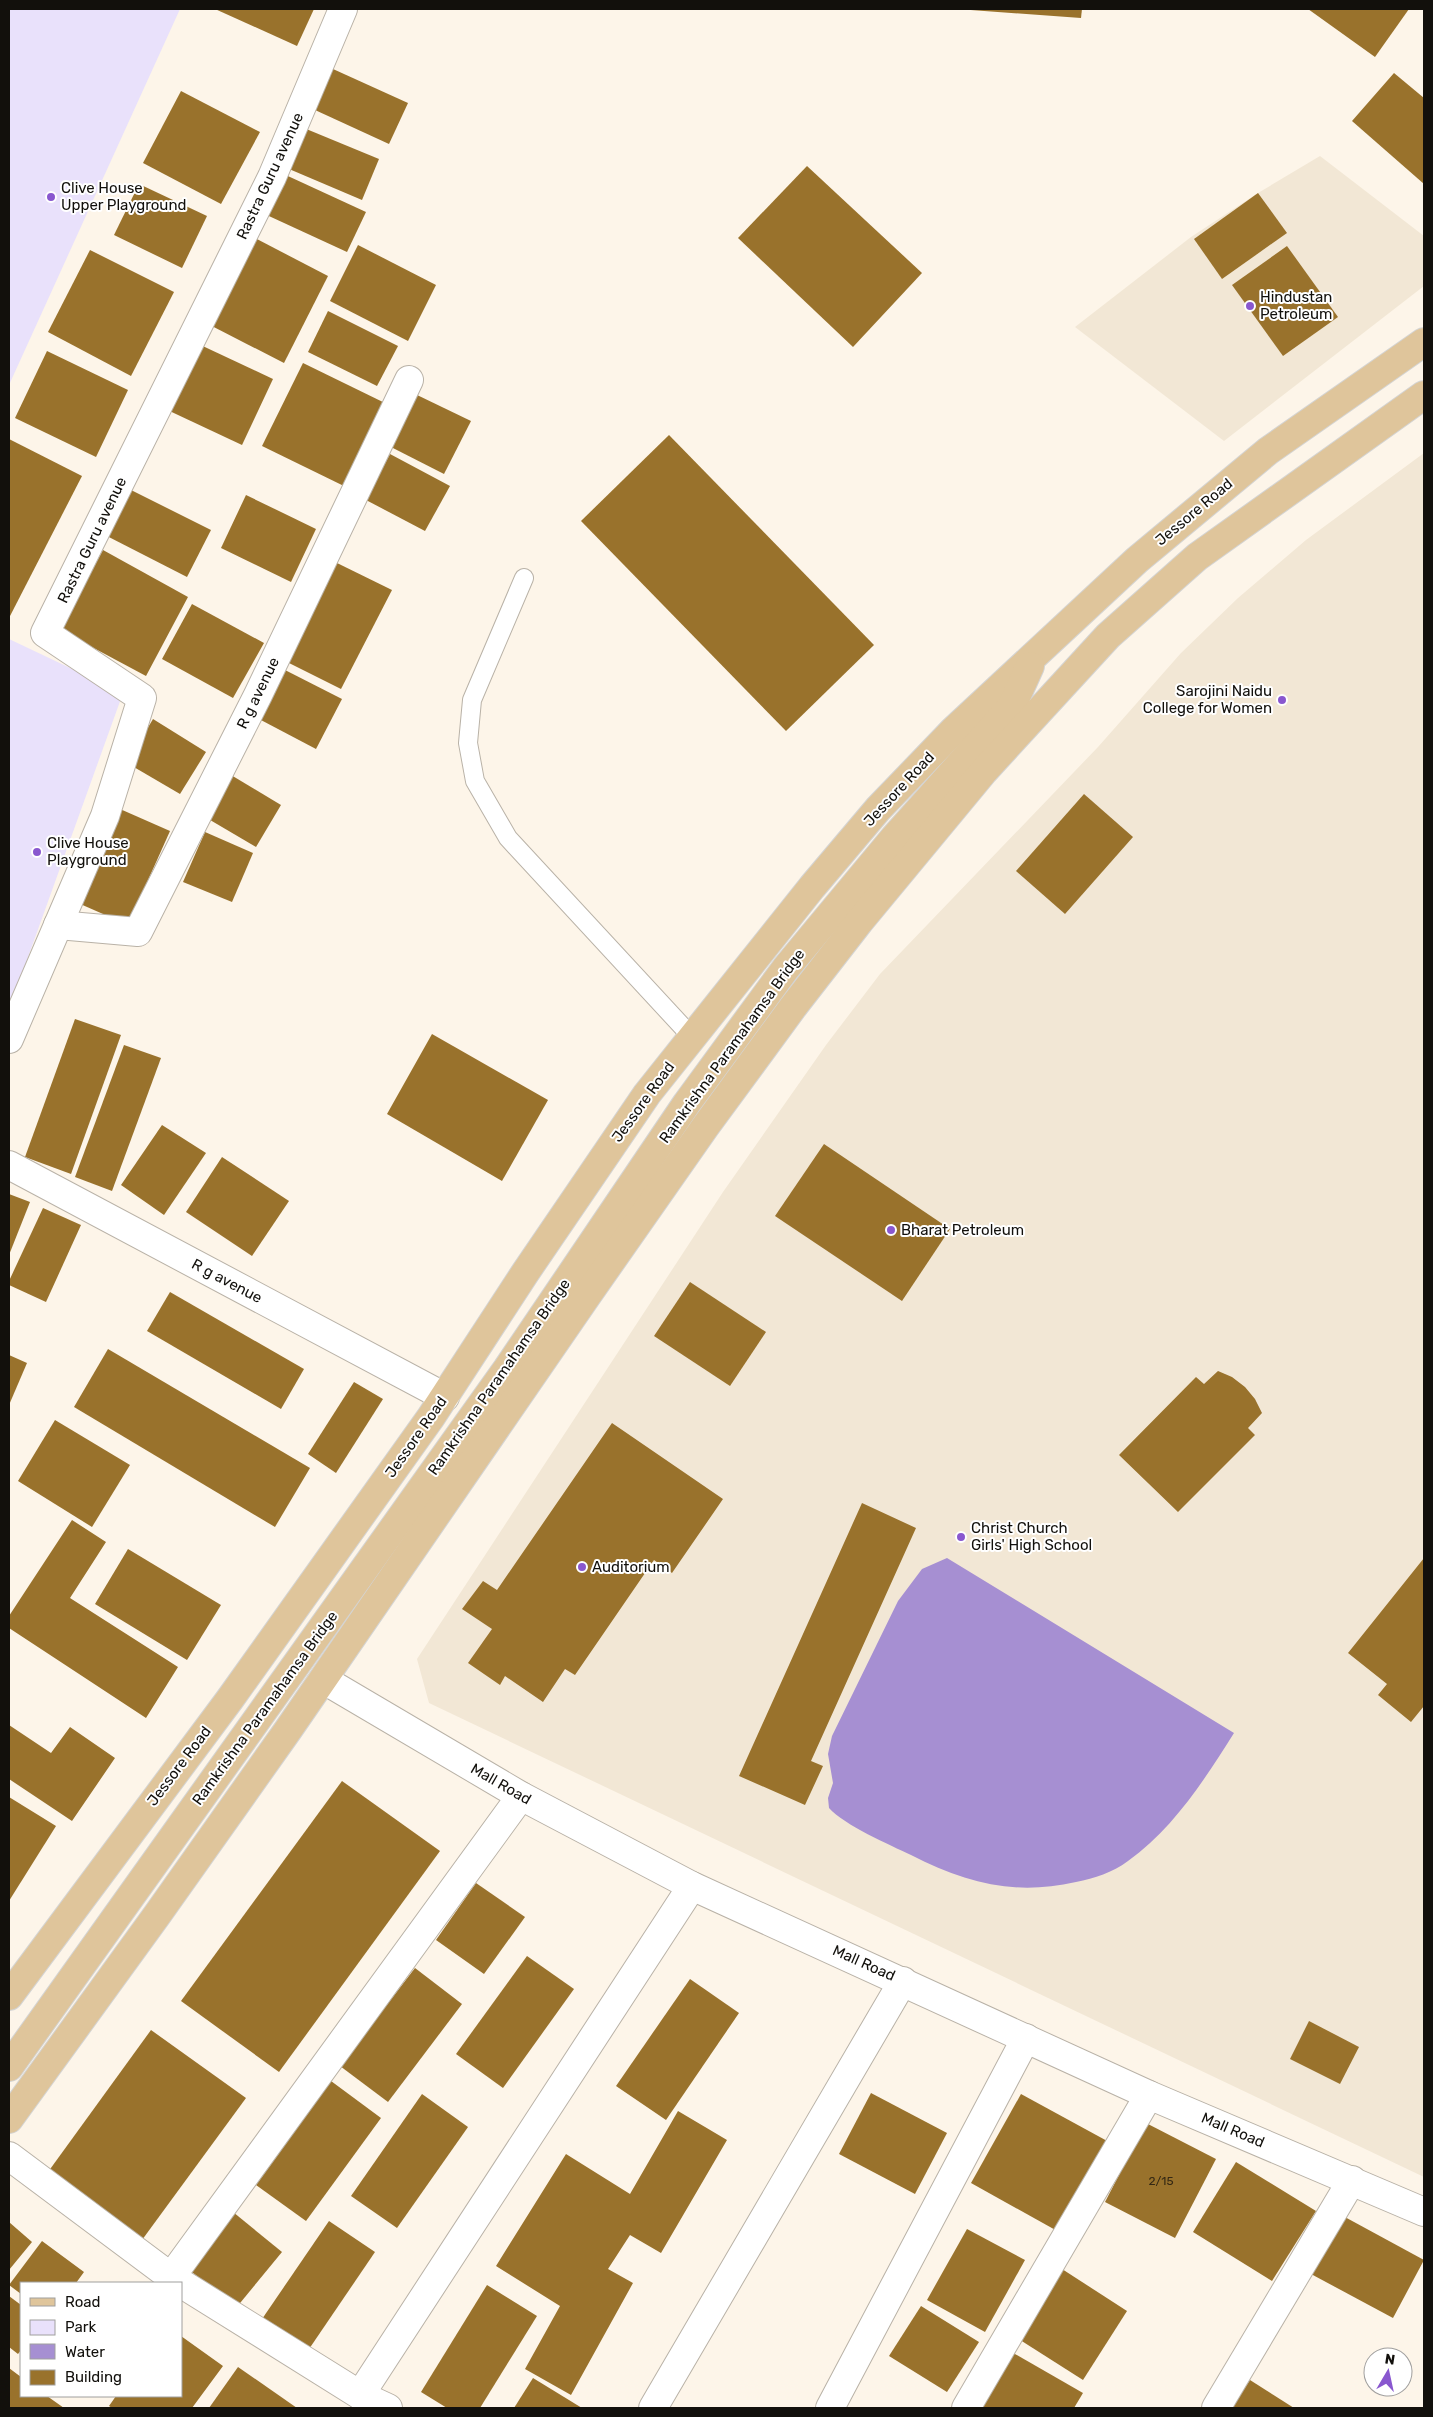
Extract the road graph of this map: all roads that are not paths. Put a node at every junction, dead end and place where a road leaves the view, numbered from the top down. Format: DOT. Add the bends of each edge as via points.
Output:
graph roads {
  1 [pos="343,9"];
  2 [pos="1424,342"];
  3 [pos="409,380"];
  4 [pos="1424,395"];
  5 [pos="1137,560"];
  6 [pos="524,578"];
  7 [pos="1163,587"];
  8 [pos="1035,654"];
  9 [pos="1074,672"];
  10 [pos="1012,706"];
  11 [pos="58,925"];
  12 [pos="692,1037"];
  13 [pos="9,1039"];
  14 [pos="9,1165"];
  15 [pos="445,1397"];
  16 [pos="320,1684"];
  17 [pos="522,1796"];
  18 [pos="692,1886"];
  19 [pos="903,1981"];
  20 [pos="9,1996"];
  21 [pos="1026,2038"];
  22 [pos="9,2067"];
  23 [pos="1149,2095"];
  24 [pos="9,2119"];
  25 [pos="9,2156"];
  26 [pos="1352,2180"];
  27 [pos="1424,2212"];
  28 [pos="171,2277"];
  29 [pos="179,2282"];
  30 [pos="182,2284"];
  31 [pos="360,2395"];
  32 [pos="388,2408"];
  33 [pos="653,2408"];
  34 [pos="830,2408"];
  35 [pos="966,2408"];
  36 [pos="1216,2408"];
  1 -- 11 [label="street, Rastra Guru avenue" via="272,177 45,633 142,698 105,816"];
  2 -- 5 [label="main road, Jessore Road" via="1268,451"];
  3 -- 11 [label="street, R g avenue" via="258,695 138,932"];
  4 -- 7 [label="main road" via="1197,557"];
  5 -- 7 [label="main road"];
  5 -- 8 [label="main road, Jessore Road"];
  6 -- 12 [label="lane" via="472,700 468,743 475,781 508,838"];
  7 -- 9 [label="main road" via="1108,636"];
  8 -- 10 [label="main road"];
  8 -- 12 [label="main road, Jessore Road" via="954,730 878,809"];
  9 -- 10 [label="main road"];
  9 -- 16 [label="main road" via="978,778 793,1006 586,1297"];
  10 -- 22 [label="main road, Ramkrishna Paramahamsa Bridge" via="894,838 786,968 687,1103 507,1369"];
  11 -- 13 [label="street, Rastra Guru avenue"];
  12 -- 15 [label="main road, Jessore Road" via="647,1094"];
  14 -- 15 [label="street, R g avenue"];
  15 -- 20 [label="main road, Jessore Road" via="230,1699"];
  16 -- 17 [label="street, Mall Road" via="331,1684"];
  16 -- 24 [label="main road" via="158,1915"];
  17 -- 18 [label="street, Mall Road"];
  17 -- 28 [label="street"];
  18 -- 19 [label="street, Mall Road"];
  18 -- 31 [label="street"];
  19 -- 21 [label="street, Mall Road"];
  19 -- 33 [label="street"];
  21 -- 23 [label="street, Mall Road"];
  21 -- 34 [label="street"];
  23 -- 26 [label="street, Mall Road"];
  23 -- 35 [label="street"];
  25 -- 28 [label="street"];
  26 -- 27 [label="street, Mall Road"];
  26 -- 36 [label="street"];
  28 -- 29 [label="street"];
  30 -- 31 [label="street"];
  31 -- 32 [label="street"];
}
